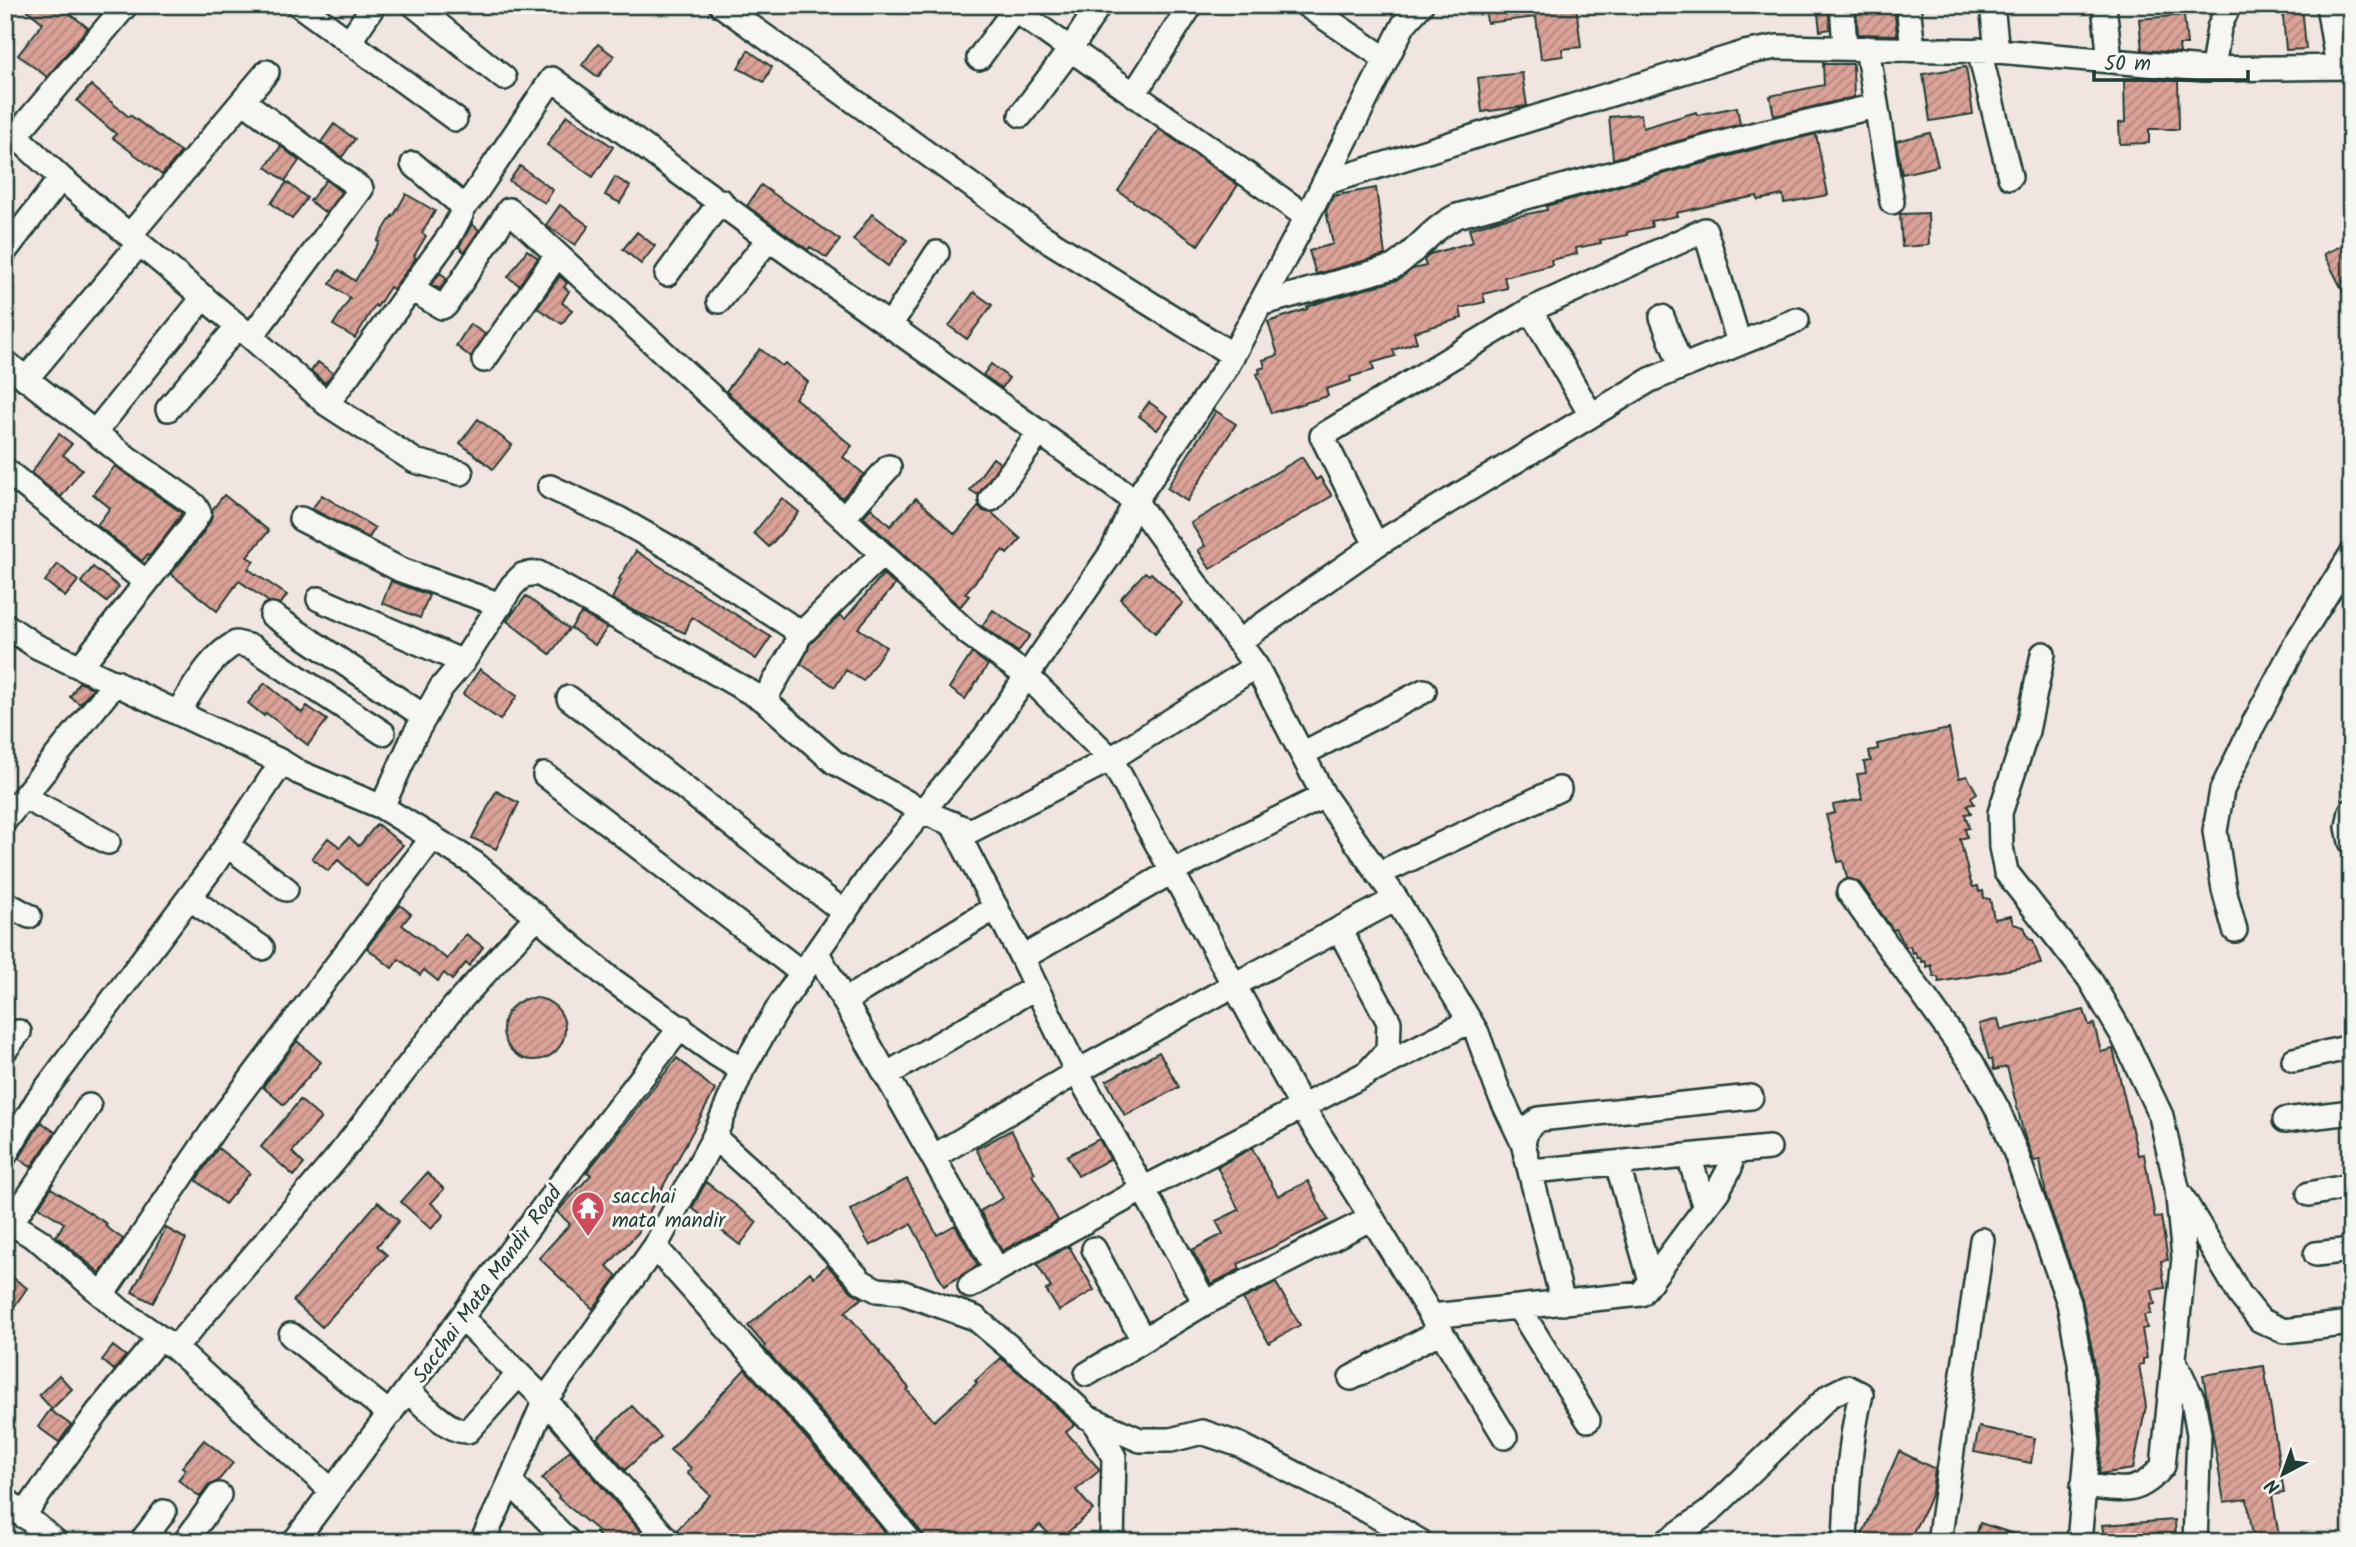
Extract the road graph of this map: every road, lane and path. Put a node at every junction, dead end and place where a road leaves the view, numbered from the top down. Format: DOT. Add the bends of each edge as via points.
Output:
graph roads {
  1 [pos="126,5"];
  2 [pos="299,5"];
  3 [pos="374,5"];
  4 [pos="414,5"];
  5 [pos="721,5"];
  6 [pos="1099,5"];
  7 [pos="1191,5"];
  8 [pos="1421,5"];
  9 [pos="1842,5"];
  10 [pos="1908,5"];
  11 [pos="1992,5"];
  12 [pos="2104,5"];
  13 [pos="2229,5"];
  14 [pos="2328,5"];
  15 [pos="1014,7"];
  16 [pos="1319,9"];
  17 [pos="349,42"];
  18 [pos="1856,47"];
  19 [pos="1913,49"];
  20 [pos="1070,50"];
  21 [pos="1988,51"];
  22 [pos="979,58"];
  23 [pos="1386,59"];
  24 [pos="2110,61"];
  25 [pos="2344,67"];
  26 [pos="2213,69"];
  27 [pos="267,72"];
  28 [pos="504,78"];
  29 [pos="1134,94"];
  30 [pos="243,101"];
  31 [pos="1876,106"];
  32 [pos="1021,115"];
  33 [pos="455,119"];
  34 [pos="11,131"];
  35 [pos="413,164"];
  36 [pos="2010,177"];
  37 [pos="61,178"];
  38 [pos="1324,183"];
  39 [pos="721,201"];
  40 [pos="1892,202"];
  41 [pos="462,209"];
  42 [pos="1307,217"];
  43 [pos="135,239"];
  44 [pos="769,239"];
  45 [pos="5,251"];
  46 [pos="937,253"];
  47 [pos="557,255"];
  48 [pos="667,274"];
  49 [pos="411,289"];
  50 [pos="204,298"];
  51 [pos="719,301"];
  52 [pos="1260,304"];
  53 [pos="1530,310"];
  54 [pos="1662,317"];
  55 [pos="1797,320"];
  56 [pos="890,325"];
  57 [pos="245,331"];
  58 [pos="1739,343"];
  59 [pos="1233,355"];
  60 [pos="484,360"];
  61 [pos="5,362"];
  62 [pos="1681,366"];
  63 [pos="26,379"];
  64 [pos="327,404"];
  65 [pos="168,409"];
  66 [pos="1591,415"];
  67 [pos="95,432"];
  68 [pos="1040,432"];
  69 [pos="889,467"];
  70 [pos="5,470"];
  71 [pos="461,473"];
  72 [pos="550,487"];
  73 [pos="991,499"];
  74 [pos="1136,501"];
  75 [pos="301,519"];
  76 [pos="843,519"];
  77 [pos="1376,545"];
  78 [pos="882,554"];
  79 [pos="2351,555"];
  80 [pos="146,582"];
  81 [pos="319,598"];
  82 [pos="501,605"];
  83 [pos="272,615"];
  84 [pos="5,625"];
  85 [pos="798,637"];
  86 [pos="1238,642"];
  87 [pos="2043,653"];
  88 [pos="463,662"];
  89 [pos="1256,666"];
  90 [pos="80,667"];
  91 [pos="1027,676"];
  92 [pos="116,682"];
  93 [pos="1424,691"];
  94 [pos="569,698"];
  95 [pos="764,700"];
  96 [pos="178,712"];
  97 [pos="425,717"];
  98 [pos="383,733"];
  99 [pos="1302,754"];
  100 [pos="1111,759"];
  101 [pos="282,762"];
  102 [pos="545,775"];
  103 [pos="1559,789"];
  104 [pos="1324,796"];
  105 [pos="382,807"];
  106 [pos="12,809"];
  107 [pos="2351,811"];
  108 [pos="924,812"];
  109 [pos="952,823"];
  110 [pos="433,837"];
  111 [pos="108,842"];
  112 [pos="2351,842"];
  113 [pos="227,845"];
  114 [pos="1172,871"];
  115 [pos="1378,874"];
  116 [pos="286,889"];
  117 [pos="1849,892"];
  118 [pos="189,898"];
  119 [pos="1396,899"];
  120 [pos="5,903"];
  121 [pos="996,907"];
  122 [pos="845,913"];
  123 [pos="29,916"];
  124 [pos="537,916"];
  125 [pos="1339,929"];
  126 [pos="2235,930"];
  127 [pos="262,948"];
  128 [pos="817,953"];
  129 [pos="1022,958"];
  130 [pos="802,973"];
  131 [pos="1234,985"];
  132 [pos="1036,987"];
  133 [pos="844,1001"];
  134 [pos="1469,1021"];
  135 [pos="681,1027"];
  136 [pos="2351,1047"];
  137 [pos="2294,1060"];
  138 [pos="742,1070"];
  139 [pos="1077,1072"];
  140 [pos="1367,1073"];
  141 [pos="886,1075"];
  142 [pos="1751,1097"];
  143 [pos="89,1106"];
  144 [pos="1302,1107"];
  145 [pos="2351,1112"];
  146 [pos="2285,1119"];
  147 [pos="714,1137"];
  148 [pos="1523,1143"];
  149 [pos="1769,1148"];
  150 [pos="1731,1152"];
  151 [pos="5,1155"];
  152 [pos="1689,1156"];
  153 [pos="933,1157"];
  154 [pos="1617,1163"];
  155 [pos="1532,1171"];
  156 [pos="2351,1186"];
  157 [pos="2177,1188"];
  158 [pos="1143,1189"];
  159 [pos="2309,1194"];
  160 [pos="1705,1208"];
  161 [pos="1372,1218"];
  162 [pos="8,1221"];
  163 [pos="1982,1240"];
  164 [pos="655,1247"];
  165 [pos="1094,1249"];
  166 [pos="2351,1250"];
  167 [pos="2316,1254"];
  168 [pos="997,1270"];
  169 [pos="1651,1281"];
  170 [pos="970,1286"];
  171 [pos="102,1295"];
  172 [pos="1205,1303"];
  173 [pos="1563,1303"];
  174 [pos="1519,1308"];
  175 [pos="462,1318"];
  176 [pos="1436,1323"];
  177 [pos="2351,1323"];
  178 [pos="291,1335"];
  179 [pos="1143,1340"];
  180 [pos="167,1343"];
  181 [pos="2173,1358"];
  182 [pos="519,1374"];
  183 [pos="1087,1374"];
  184 [pos="1351,1378"];
  185 [pos="408,1391"];
  186 [pos="545,1400"];
  187 [pos="390,1414"];
  188 [pos="1093,1420"];
  189 [pos="1588,1420"];
  190 [pos="1505,1437"];
  191 [pos="510,1482"];
  192 [pos="2083,1486"];
  193 [pos="332,1491"];
  194 [pos="219,1495"];
  195 [pos="5,1499"];
  196 [pos="164,1512"];
  197 [pos="23,1516"];
  198 [pos="1840,1538"];
  199 [pos="56,1542"];
  200 [pos="141,1542"];
  201 [pos="185,1542"];
  202 [pos="294,1542"];
  203 [pos="482,1542"];
  204 [pos="569,1542"];
  205 [pos="669,1542"];
  206 [pos="911,1542"];
  207 [pos="1112,1542"];
  208 [pos="1422,1542"];
  209 [pos="1666,1542"];
  210 [pos="1939,1542"];
  211 [pos="2079,1542"];
  212 [pos="2195,1542"];
  1 -- 34 [label="street"];
  2 -- 17 [label="street"];
  3 -- 17 [label="street"];
  4 -- 28 [label="street"];
  5 -- 59 [label="street" via="1043,237"];
  6 -- 20 [label="street"];
  7 -- 29 [label="street"];
  8 -- 23 [label="street" via="1404,24"];
  9 -- 18 [label="street"];
  10 -- 19 [label="street"];
  11 -- 21 [label="street"];
  12 -- 24 [label="street"];
  13 -- 26 [label="street" via="2219,28"];
  14 -- 25 [label="street"];
  15 -- 20 [label="street"];
  15 -- 22 [label="street"];
  16 -- 23 [label="street"];
  17 -- 33 [label="street"];
  18 -- 19 [label="street"];
  18 -- 31 [label="street"];
  18 -- 38 [label="street" via="1777,47 1744,53"];
  19 -- 21 [label="street"];
  20 -- 29 [label="street"];
  20 -- 32 [label="street"];
  21 -- 24 [label="street"];
  21 -- 36 [label="street"];
  23 -- 38 [label="street"];
  24 -- 26 [label="street"];
  25 -- 26 [label="street"];
  27 -- 30 [label="street"];
  29 -- 42 [label="street"];
  30 -- 43 [label="street"];
  30 -- 57 [label="street" via="361,189"];
  31 -- 40 [label="street"];
  31 -- 52 [label="street" via="1457,216 1393,267"];
  34 -- 37 [label="street"];
  35 -- 41 [label="street"];
  37 -- 43 [label="street"];
  37 -- 45 [label="street"];
  38 -- 42 [label="street"];
  39 -- 41 [label="street" via="552,79"];
  39 -- 44 [label="street"];
  39 -- 48 [label="street"];
  41 -- 49 [label="street" via="458,223"];
  42 -- 52 [label="street"];
  43 -- 50 [label="street"];
  43 -- 63 [label="street"];
  44 -- 51 [label="street"];
  44 -- 56 [label="street"];
  46 -- 56 [label="street"];
  47 -- 49 [label="street" via="509,211 446,304 433,304"];
  47 -- 60 [label="street"];
  47 -- 76 [label="street"];
  49 -- 64 [label="street"];
  50 -- 57 [label="street"];
  50 -- 67 [label="street"];
  52 -- 59 [label="street"];
  53 -- 58 [label="street" via="1706,230"];
  53 -- 66 [label="street"];
  53 -- 77 [label="street" via="1322,436"];
  54 -- 62 [label="street"];
  55 -- 58 [label="street"];
  56 -- 68 [label="street"];
  57 -- 64 [label="street"];
  57 -- 65 [label="street"];
  58 -- 62 [label="street"];
  59 -- 74 [label="street"];
  61 -- 63 [label="street"];
  62 -- 66 [label="street"];
  63 -- 67 [label="street"];
  64 -- 71 [label="street" via="415,461"];
  66 -- 77 [label="street"];
  67 -- 80 [label="street" via="187,499 199,513"];
  68 -- 73 [label="street"];
  68 -- 74 [label="street"];
  69 -- 76 [label="street"];
  70 -- 80 [label="street"];
  72 -- 85 [label="street" via="670,548 792,626"];
  74 -- 86 [label="street"];
  74 -- 91 [label="street" via="1112,552"];
  75 -- 82 [label="street" via="401,570"];
  76 -- 78 [label="street"];
  77 -- 86 [label="street"];
  78 -- 85 [label="street"];
  78 -- 91 [label="street" via="969,634"];
  79 -- 126 [label="street" via="2298,640 2222,790 2215,831"];
  80 -- 90 [label="street"];
  81 -- 88 [label="street"];
  82 -- 88 [label="street"];
  82 -- 95 [label="street" via="523,575 538,573"];
  83 -- 97 [label="street"];
  84 -- 90 [label="street"];
  85 -- 95 [label="street"];
  86 -- 89 [label="street"];
  87 -- 157 [label="street" via="2026,731 2000,813 2006,872 2089,978 2123,1036 2161,1116"];
  88 -- 97 [label="street"];
  89 -- 99 [label="street"];
  89 -- 100 [label="street"];
  90 -- 92 [label="street"];
  91 -- 100 [label="street"];
  91 -- 108 [label="street"];
  92 -- 96 [label="street"];
  92 -- 106 [label="street"];
  93 -- 99 [label="street"];
  94 -- 122 [label="street"];
  95 -- 108 [label="street" via="834,762"];
  96 -- 98 [label="street" via="215,659 236,643 252,647"];
  96 -- 101 [label="street"];
  97 -- 105 [label="street"];
  99 -- 104 [label="street"];
  100 -- 109 [label="street" via="970,831"];
  100 -- 114 [label="street"];
  101 -- 105 [label="street"];
  101 -- 113 [label="street"];
  102 -- 130 [label="street"];
  103 -- 115 [label="street"];
  104 -- 114 [label="street"];
  104 -- 115 [label="street"];
  105 -- 110 [label="street"];
  106 -- 111 [label="street"];
  107 -- 112 [label="street"];
  108 -- 109 [label="street"];
  108 -- 122 [label="street" via="878,864"];
  109 -- 121 [label="street"];
  110 -- 124 [label="street" via="474,863"];
  110 -- 171 [label="street" via="218,1123"];
  113 -- 116 [label="street"];
  113 -- 118 [label="street"];
  114 -- 129 [label="street"];
  114 -- 131 [label="street"];
  115 -- 119 [label="street"];
  117 -- 192 [label="street" via="1972,1063 2017,1156 2070,1303 2088,1443"];
  118 -- 127 [label="street"];
  118 -- 151 [label="street" via="37,1101"];
  119 -- 125 [label="street"];
  119 -- 134 [label="street"];
  120 -- 123 [label="street"];
  121 -- 129 [label="street"];
  121 -- 133 [label="street"];
  122 -- 128 [label="street"];
  124 -- 135 [label="street" via="608,977"];
  124 -- 180 [label="street" via="454,1007 336,1159"];
  125 -- 131 [label="street"];
  125 -- 140 [label="street" via="1389,1022 1388,1050"];
  128 -- 130 [label="street"];
  128 -- 133 [label="street"];
  129 -- 132 [label="street"];
  130 -- 138 [label="street"];
  131 -- 139 [label="street"];
  131 -- 144 [label="street"];
  132 -- 139 [label="street"];
  132 -- 141 [label="street"];
  133 -- 141 [label="street"];
  134 -- 140 [label="street"];
  134 -- 148 [label="street"];
  135 -- 138 [label="street"];
  135 -- 175 [label="street, Sacchai Mata Mandir Road"];
  136 -- 137 [label="street"];
  138 -- 147 [label="street"];
  139 -- 153 [label="street"];
  139 -- 158 [label="street"];
  140 -- 144 [label="street"];
  141 -- 153 [label="street"];
  142 -- 148 [label="street" via="1539,1119 1527,1129"];
  143 -- 162 [label="street"];
  144 -- 158 [label="street"];
  144 -- 161 [label="street"];
  145 -- 146 [label="street"];
  147 -- 164 [label="street"];
  147 -- 188 [label="street" via="793,1208 862,1282 975,1318"];
  148 -- 155 [label="street"];
  149 -- 150 [label="street"];
  150 -- 152 [label="street"];
  150 -- 160 [label="street" via="1730,1168"];
  152 -- 154 [label="street"];
  152 -- 160 [label="street"];
  153 -- 168 [label="street"];
  154 -- 155 [label="street"];
  154 -- 169 [label="street"];
  155 -- 173 [label="street"];
  156 -- 159 [label="street"];
  157 -- 177 [label="street" via="2240,1295 2260,1320 2284,1331"];
  157 -- 181 [label="street" via="2184,1258"];
  158 -- 168 [label="street"];
  158 -- 172 [label="street"];
  160 -- 169 [label="street"];
  161 -- 172 [label="street"];
  161 -- 176 [label="street"];
  162 -- 171 [label="street" via="40,1241"];
  163 -- 210 [label="street"];
  164 -- 186 [label="street"];
  164 -- 206 [label="street"];
  165 -- 179 [label="street"];
  166 -- 167 [label="street"];
  168 -- 170 [label="street"];
  169 -- 173 [label="street" via="1641,1294"];
  171 -- 180 [label="street"];
  172 -- 179 [label="street"];
  173 -- 174 [label="street"];
  174 -- 176 [label="street"];
  174 -- 189 [label="street"];
  175 -- 182 [label="street"];
  175 -- 185 [label="street, Sacchai Mata Mandir Road"];
  176 -- 184 [label="street"];
  176 -- 190 [label="street"];
  178 -- 187 [label="street"];
  179 -- 183 [label="street"];
  180 -- 193 [label="street"];
  180 -- 197 [label="street" via="97,1412"];
  181 -- 192 [label="street" via="2162,1466 2150,1482 2132,1489"];
  181 -- 212 [label="street" via="2193,1400 2199,1434"];
  182 -- 185 [label="street" via="468,1431 449,1426"];
  182 -- 186 [label="street"];
  185 -- 187 [label="street, Sacchai Mata Mandir Road"];
  186 -- 191 [label="street"];
  186 -- 205 [label="street"];
  187 -- 193 [label="street, Sacchai Mata Mandir Road"];
  188 -- 207 [label="street" via="1114,1457"];
  188 -- 208 [label="street" via="1140,1440 1171,1440 1202,1432 1240,1445"];
  191 -- 203 [label="street"];
  191 -- 204 [label="street"];
  192 -- 211 [label="street"];
  193 -- 202 [label="street, Sacchai Mata Mandir Road"];
  194 -- 201 [label="street"];
  195 -- 197 [label="street"];
  196 -- 200 [label="street"];
  197 -- 199 [label="street"];
  198 -- 209 [label="street" via="1861,1394 1847,1387 1829,1396 1709,1512"];
}
